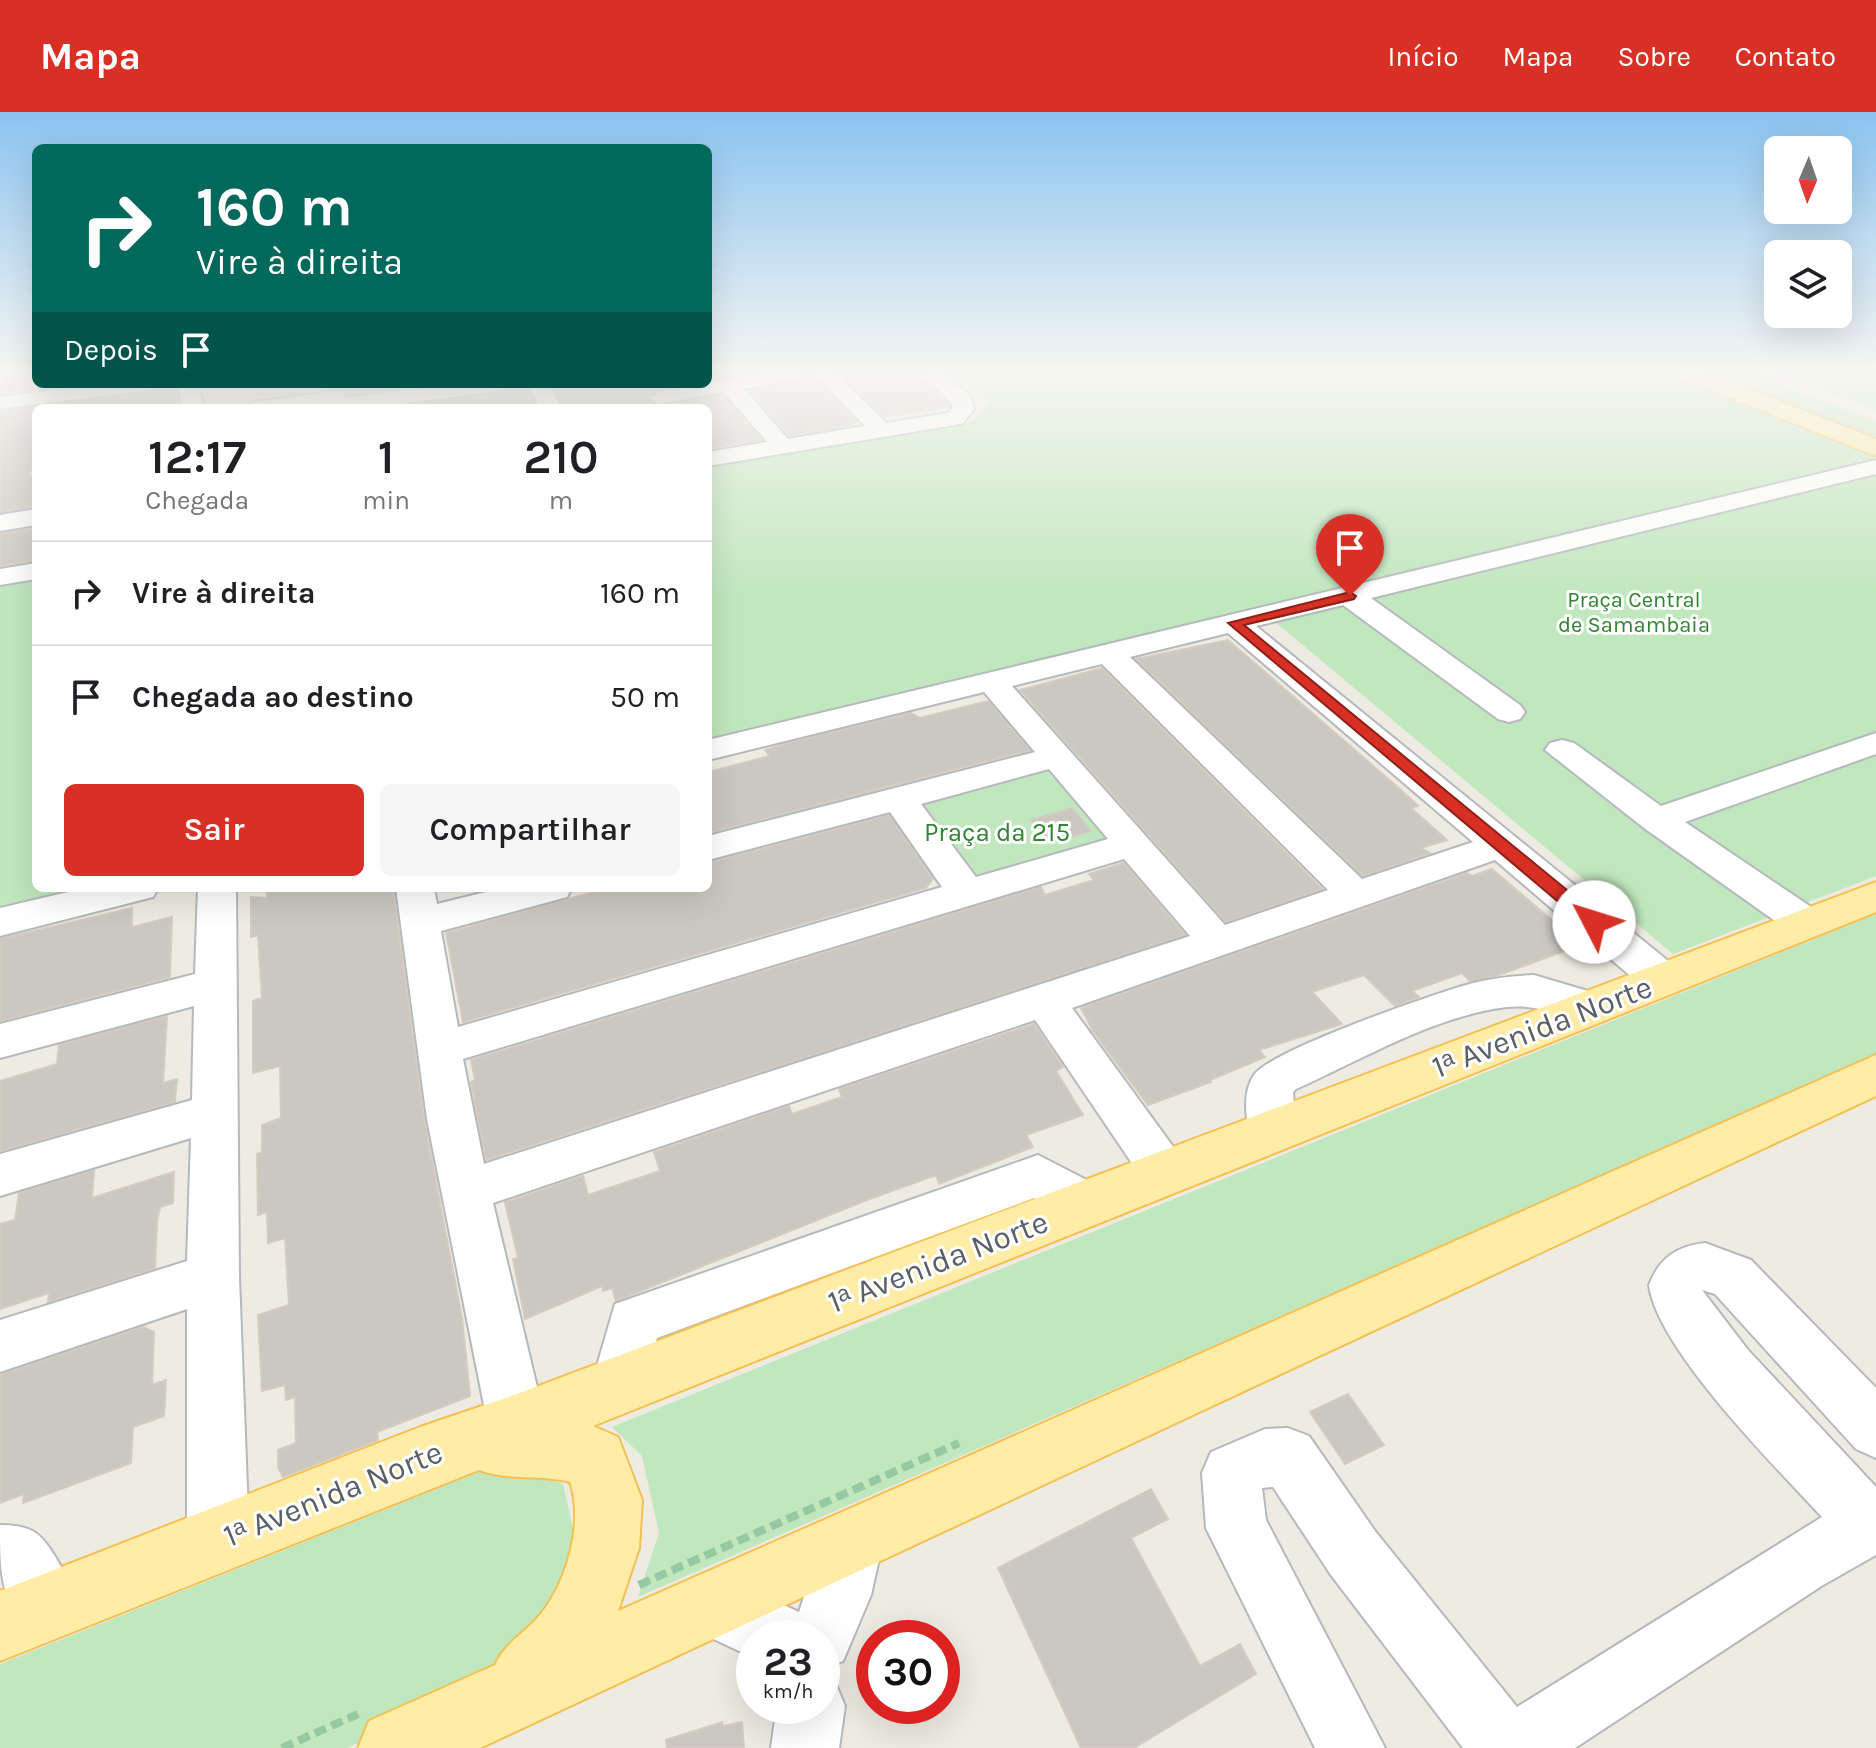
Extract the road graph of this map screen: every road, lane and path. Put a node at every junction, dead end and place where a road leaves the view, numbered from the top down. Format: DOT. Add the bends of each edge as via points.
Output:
graph roads {
  1 [pos="769,448"];
  2 [pos="712,458"];
  3 [pos="1876,467"];
  4 [pos="32,518"];
  5 [pos="0,523"];
  6 [pos="32,572"];
  7 [pos="0,577"];
  8 [pos="1350,596"];
  9 [pos="1234,623"];
  10 [pos="1111,655"];
  11 [pos="992,682"];
  12 [pos="1509,712"];
  13 [pos="1876,743"];
  14 [pos="712,749"];
  15 [pos="1562,750"];
  16 [pos="1057,757"];
  17 [pos="899,799"];
  18 [pos="1657,820"];
  19 [pos="1133,844"];
  20 [pos="1502,845"];
  21 [pos="712,847"];
  22 [pos="123,892"];
  23 [pos="217,892"];
  24 [pos="521,892"];
  25 [pos="966,892"];
  26 [pos="1355,895"];
  27 [pos="1876,896"];
  28 [pos="418,905"];
  29 [pos="0,922"];
  30 [pos="1806,923"];
  31 [pos="1217,942"];
  32 [pos="1663,980"];
  33 [pos="214,985"];
  34 [pos="1044,1001"];
  35 [pos="0,1041"];
  36 [pos="441,1049"];
  37 [pos="1876,1074"];
  38 [pos="213,1113"];
  39 [pos="1165,1173"];
  40 [pos="0,1175"];
  41 [pos="468,1190"];
  42 [pos="213,1277"];
  43 [pos="0,1346"];
  44 [pos="1876,1429"];
  45 [pos="487,1435"];
  46 [pos="1873,1523"];
  47 [pos="218,1540"];
  48 [pos="852,1541"];
  49 [pos="0,1556"];
  50 [pos="711,1604"];
  51 [pos="24,1616"];
  52 [pos="745,1620"];
  53 [pos="828,1620"];
  54 [pos="510,1695"];
  55 [pos="808,1724"];
  56 [pos="396,1748"];
  57 [pos="805,1748"];
  58 [pos="1351,1748"];
  59 [pos="1506,1748"];
  60 [pos="1514,1748"];
  1 -- 2 [label="street"];
  3 -- 8 [label="street"];
  4 -- 5 [label="street"];
  6 -- 7 [label="street"];
  8 -- 9 [label="street"];
  8 -- 12 [label="street"];
  9 -- 10 [label="street"];
  9 -- 20 [label="street"];
  10 -- 11 [label="street"];
  10 -- 26 [label="street"];
  11 -- 14 [label="street"];
  11 -- 16 [label="street"];
  13 -- 18 [label="street"];
  15 -- 18 [label="street"];
  16 -- 17 [label="street"];
  16 -- 19 [label="street"];
  17 -- 21 [label="street"];
  17 -- 25 [label="street"];
  18 -- 30 [label="street"];
  19 -- 25 [label="street"];
  19 -- 31 [label="street"];
  20 -- 26 [label="street"];
  20 -- 32 [label="street"];
  22 -- 29 [label="street"];
  23 -- 33 [label="street"];
  24 -- 28 [label="street"];
  25 -- 36 [label="street"];
  26 -- 31 [label="street"];
  27 -- 30 [label="main road, 1ᵃ Avenida Norte"];
  28 -- 36 [label="street"];
  30 -- 32 [label="main road, 1ᵃ Avenida Norte"];
  31 -- 34 [label="street"];
  32 -- 39 [label="main road, 1ᵃ Avenida Norte"];
  33 -- 35 [label="street"];
  33 -- 38 [label="street"];
  34 -- 39 [label="street"];
  34 -- 41 [label="street"];
  36 -- 41 [label="street" via="450,1119"];
  37 -- 48 [label="main road"];
  38 -- 40 [label="street"];
  38 -- 42 [label="street"];
  39 -- 45 [label="main road, 1ᵃ Avenida Norte"];
  41 -- 45 [label="street"];
  42 -- 43 [label="street"];
  42 -- 47 [label="street"];
  44 -- 46 [label="street" via="1733,1277 1717,1267 1701,1266 1678,1278 1676,1295 1705,1343"];
  45 -- 47 [label="main road, 1ᵃ Avenida Norte"];
  45 -- 54 [label="main road" via="572,1448 595,1460 609,1500 605,1548 582,1613 565,1641"];
  46 -- 60 [label="street"];
  47 -- 51 [label="main road, 1ᵃ Avenida Norte"];
  48 -- 50 [label="main road"];
  48 -- 53 [label="street"];
  49 -- 51 [label="street" via="16,1556"];
  50 -- 52 [label="street"];
  50 -- 54 [label="main road"];
  54 -- 56 [label="main road"];
  55 -- 57 [label="street"];
  58 -- 59 [label="street" via="1237,1528 1232,1473 1262,1456 1288,1457 1353,1553"];
}
